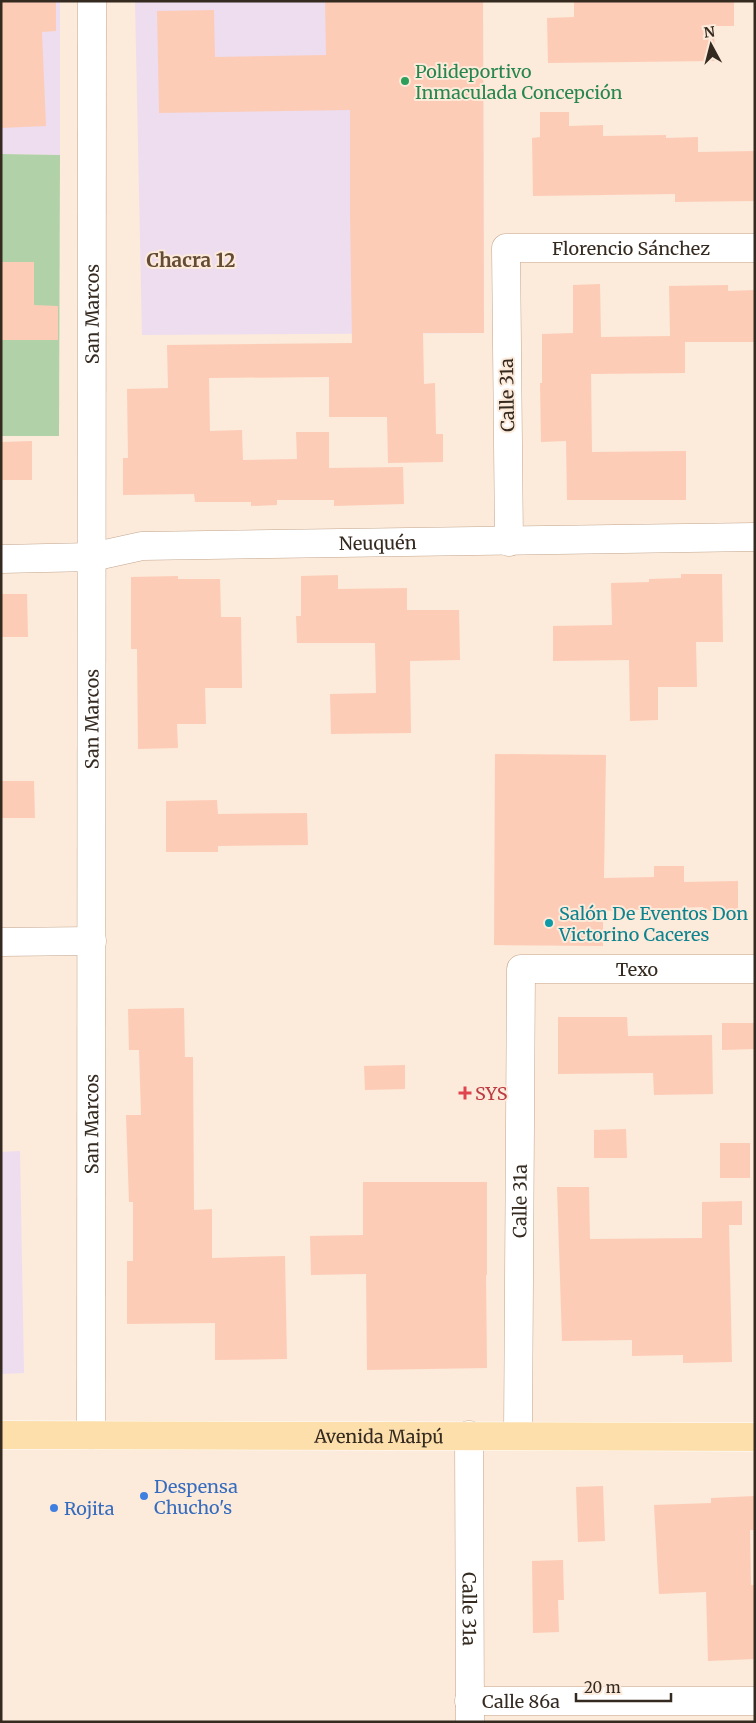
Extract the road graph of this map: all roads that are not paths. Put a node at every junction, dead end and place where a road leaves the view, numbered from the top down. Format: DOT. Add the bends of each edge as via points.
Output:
graph roads {
  1 [pos="92,1"];
  2 [pos="506,248"];
  3 [pos="755,248"];
  4 [pos="755,537"];
  5 [pos="509,542"];
  6 [pos="92,557"];
  7 [pos="1,559"];
  8 [pos="92,941"];
  9 [pos="1,942"];
  10 [pos="755,968"];
  11 [pos="521,969"];
  12 [pos="1,1435"];
  13 [pos="91,1435"];
  14 [pos="469,1435"];
  15 [pos="518,1435"];
  16 [pos="755,1436"];
  17 [pos="755,1701"];
  18 [pos="469,1711"];
  1 -- 6 [label="street, San Marcos"];
  2 -- 3 [label="street, Florencio Sánchez"];
  2 -- 5 [label="street, Calle 31a"];
  4 -- 5 [label="street, Neuquén"];
  5 -- 6 [label="street, Neuquén" via="142,546"];
  6 -- 7 [label="street, Neuquén"];
  6 -- 8 [label="street, San Marcos"];
  8 -- 9 [label="street"];
  8 -- 13 [label="street, San Marcos"];
  10 -- 11 [label="street, Texo"];
  11 -- 15 [label="street, Calle 31a"];
  12 -- 13 [label="main road, Avenida Maipú"];
  13 -- 14 [label="main road, Avenida Maipú"];
  14 -- 15 [label="main road, Avenida Maipú"];
  14 -- 18 [label="street, Calle 31a"];
  15 -- 16 [label="main road, Avenida Maipú"];
  17 -- 18 [label="street, Calle 86a"];
}
